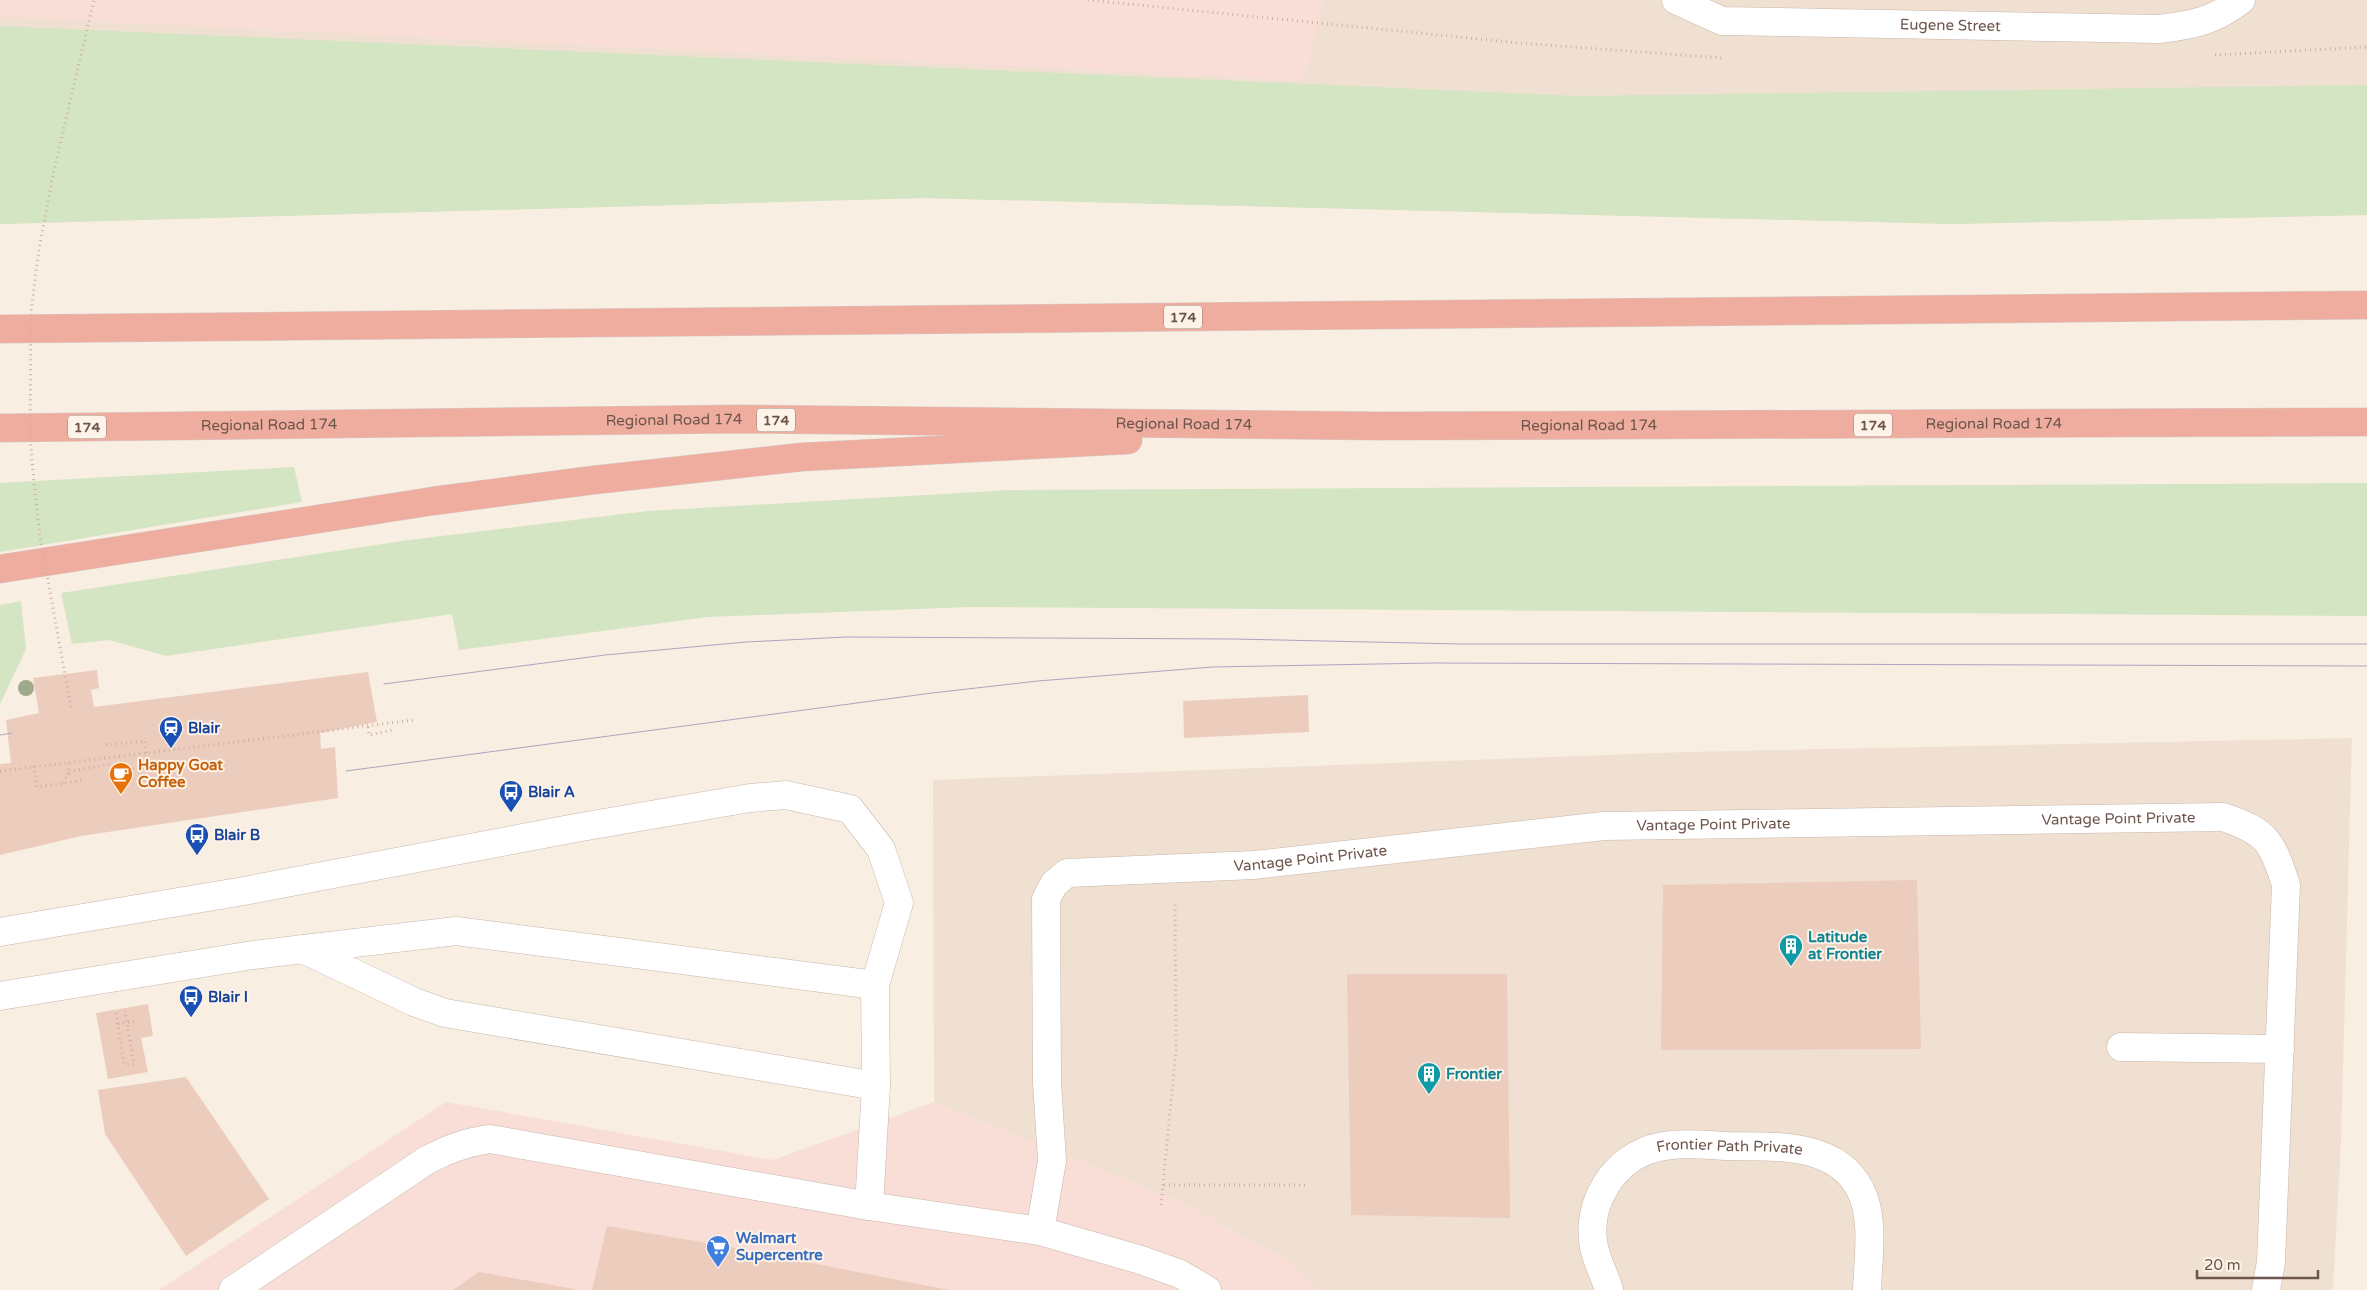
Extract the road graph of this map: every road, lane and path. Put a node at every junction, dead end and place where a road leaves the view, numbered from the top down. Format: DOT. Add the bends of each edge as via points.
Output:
graph roads {
  1 [pos="94,0"];
  2 [pos="1676,0"];
  3 [pos="2233,6"];
  4 [pos="2367,305"];
  5 [pos="0,328"];
  6 [pos="2367,422"];
  7 [pos="1378,426"];
  8 [pos="0,428"];
  9 [pos="0,569"];
  10 [pos="71,707"];
  11 [pos="414,720"];
  12 [pos="368,727"];
  13 [pos="392,730"];
  14 [pos="106,745"];
  15 [pos="146,753"];
  16 [pos="68,762"];
  17 [pos="109,764"];
  18 [pos="34,766"];
  19 [pos="0,771"];
  20 [pos="69,772"];
  21 [pos="111,772"];
  22 [pos="84,780"];
  23 [pos="63,783"];
  24 [pos="1175,869"];
  25 [pos="0,932"];
  26 [pos="304,949"];
  27 [pos="875,985"];
  28 [pos="0,996"];
  29 [pos="124,1004"];
  30 [pos="116,1010"];
  31 [pos="118,1024"];
  32 [pos="127,1024"];
  33 [pos="2121,1048"];
  34 [pos="2280,1049"];
  35 [pos="876,1086"];
  36 [pos="1306,1184"];
  37 [pos="1164,1185"];
  38 [pos="869,1206"];
  39 [pos="1161,1206"];
  40 [pos="1040,1231"];
  41 [pos="232,1290"];
  42 [pos="1207,1290"];
  43 [pos="1609,1290"];
  44 [pos="1867,1290"];
  45 [pos="2266,1290"];
  1 -- 10 [label="path, bridge" via="54,170 32,310 30,438 34,483"];
  2 -- 3 [label="street, Eugene Street" via="1722,21 2159,29 2195,25"];
  4 -- 5 [label="highway, 174"];
  6 -- 7 [label="highway, Regional Road 174 / 174"];
  7 -- 8 [label="highway, Regional Road 174 / 174" via="739,419"];
  7 -- 9 [label="highway" via="792,458 432,500"];
  11 -- 12 [label="path"];
  12 -- 13 [label="path" via="369,735"];
  12 -- 15 [label="path"];
  14 -- 15 [label="path" via="145,741"];
  15 -- 16 [label="path"];
  15 -- 21 [label="path" via="148,767"];
  16 -- 18 [label="path"];
  16 -- 20 [label="path"];
  17 -- 20 [label="path"];
  18 -- 19 [label="path"];
  18 -- 23 [label="path" via="37,788"];
  20 -- 23 [label="path"];
  22 -- 23 [label="path"];
  24 -- 34 [label="street, Vantage Point Private" via="1286,862 1604,826 2224,817 2249,825 2267,839 2286,885"];
  24 -- 37 [label="path" via="1176,1051"];
  24 -- 40 [label="street, Vantage Point Private" via="1068,873 1054,884 1046,899 1047,1082 1052,1161"];
  25 -- 27 [label="street" via="244,891 581,826 786,795 850,809 881,849 899,903"];
  26 -- 27 [label="street" via="456,931"];
  26 -- 28 [label="street"];
  26 -- 35 [label="street" via="414,1002 446,1013"];
  27 -- 35 [label="street"];
  29 -- 32 [label="path"];
  30 -- 31 [label="path"];
  31 -- 32 [label="path" via="135,1021"];
  31 -- 32 [label="path" via="124,1064 134,1064"];
  33 -- 34 [label="street"];
  34 -- 45 [label="street, Vantage Point Private" via="2271,1262"];
  35 -- 38 [label="street"];
  36 -- 37 [label="path"];
  37 -- 39 [label="path"];
  38 -- 40 [label="street"];
  38 -- 41 [label="street" via="490,1139 450,1148 427,1160"];
  40 -- 42 [label="street" via="1141,1260 1180,1274"];
  43 -- 44 [label="street, Frontier Path Private" via="1594,1246 1594,1215 1600,1196 1612,1176 1626,1162 1659,1147 1680,1144 1789,1148 1815,1152 1841,1166 1859,1188 1867,1209"];
}
